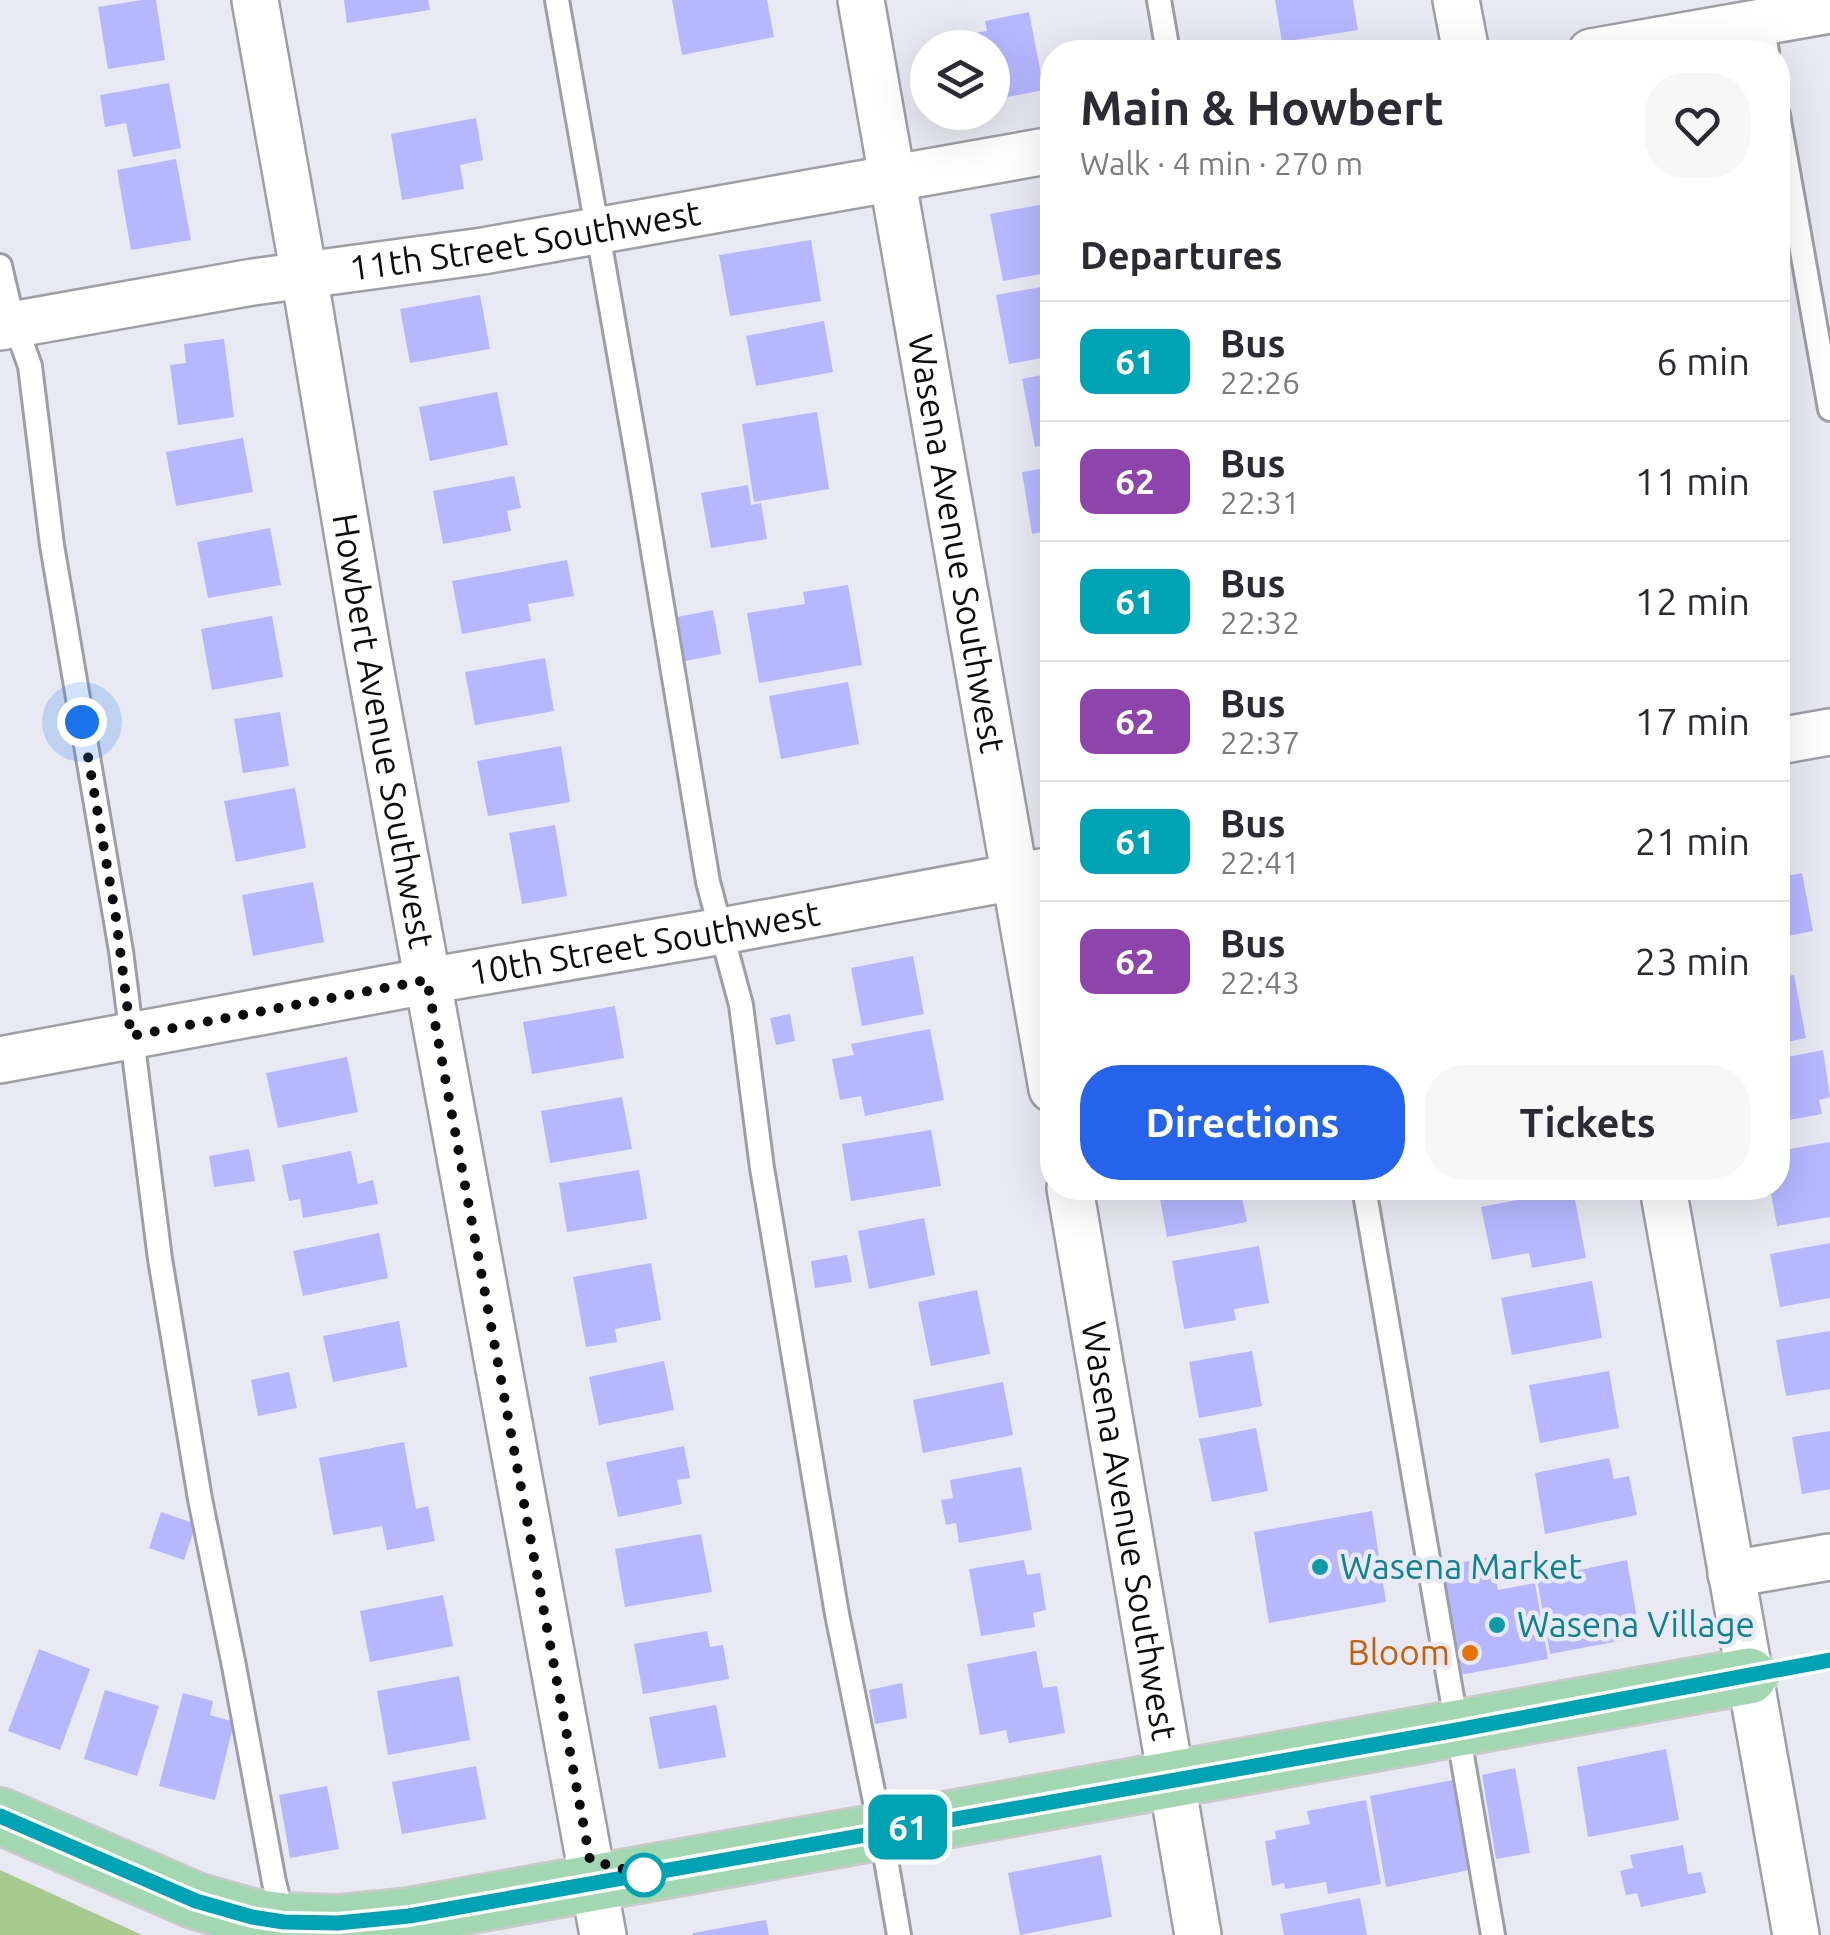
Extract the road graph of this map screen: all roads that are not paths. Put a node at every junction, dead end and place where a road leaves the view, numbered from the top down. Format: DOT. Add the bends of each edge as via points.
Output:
graph roads {
  1 [pos="254,0"];
  2 [pos="557,0"];
  3 [pos="861,0"];
  4 [pos="1159,0"];
  5 [pos="1456,0"];
  6 [pos="1830,10"];
  7 [pos="1762,25"];
  8 [pos="1166,40"];
  9 [pos="1464,40"];
  10 [pos="1667,40"];
  11 [pos="1040,152"];
  12 [pos="893,179"];
  13 [pos="1790,183"];
  14 [pos="597,229"];
  15 [pos="0,266"];
  16 [pos="304,276"];
  17 [pos="8,326"];
  18 [pos="1830,410"];
  19 [pos="1830,732"];
  20 [pos="1790,739"];
  21 [pos="1034,873"];
  22 [pos="722,930"];
  23 [pos="1040,945"];
  24 [pos="427,980"];
  25 [pos="131,1036"];
  26 [pos="0,1060"];
  27 [pos="1072,1200"];
  28 [pos="1366,1200"];
  29 [pos="1665,1200"];
  30 [pos="1830,1557"];
  31 [pos="1731,1574"];
  32 [pos="1749,1676"];
  33 [pos="1457,1730"];
  34 [pos="1172,1779"];
  35 [pos="0,1816"];
  36 [pos="882,1832"];
  37 [pos="598,1909"];
  38 [pos="287,1928"];
  39 [pos="899,1935"];
  40 [pos="1198,1935"];
  41 [pos="1493,1935"];
  42 [pos="1796,1935"];
  1 -- 16 [label="street, Howbert Avenue Southwest"];
  2 -- 14 [label="lane"];
  3 -- 12 [label="street, Wasena Avenue Southwest"];
  4 -- 8 [label="lane"];
  5 -- 9 [label="street"];
  6 -- 7 [label="street"];
  7 -- 10 [label="street"];
  11 -- 12 [label="street, 11th Street Southwest"];
  12 -- 14 [label="street, 11th Street Southwest"];
  12 -- 21 [label="street, Wasena Avenue Southwest"];
  13 -- 18 [label="lane"];
  14 -- 16 [label="street, 11th Street Southwest"];
  14 -- 22 [label="lane" via="708,882"];
  15 -- 17 [label="lane"];
  16 -- 17 [label="street, 11th Street Southwest"];
  16 -- 24 [label="street, Howbert Avenue Southwest"];
  17 -- 25 [label="lane" via="30,366"];
  19 -- 20 [label="street"];
  21 -- 22 [label="street, 10th Street Southwest"];
  21 -- 23 [label="street, Wasena Avenue Southwest"];
  22 -- 24 [label="street, 10th Street Southwest"];
  22 -- 36 [label="lane" via="741,1005 765,1188"];
  24 -- 25 [label="street, 10th Street Southwest"];
  24 -- 37 [label="street, Howbert Avenue Southwest"];
  25 -- 26 [label="street, 10th Street Southwest"];
  25 -- 38 [label="lane" via="200,1499"];
  27 -- 34 [label="street, Wasena Avenue Southwest"];
  28 -- 33 [label="lane"];
  29 -- 31 [label="street"];
  30 -- 31 [label="street"];
  31 -- 32 [label="street"];
  32 -- 33 [label="main road"];
  32 -- 42 [label="street"];
  33 -- 34 [label="main road"];
  33 -- 41 [label="lane"];
  34 -- 36 [label="main road"];
  34 -- 40 [label="street, Wasena Avenue Southwest"];
  35 -- 38 [label="main road" via="196,1901"];
  36 -- 37 [label="main road"];
  36 -- 39 [label="lane"];
  37 -- 38 [label="main road"];
}
